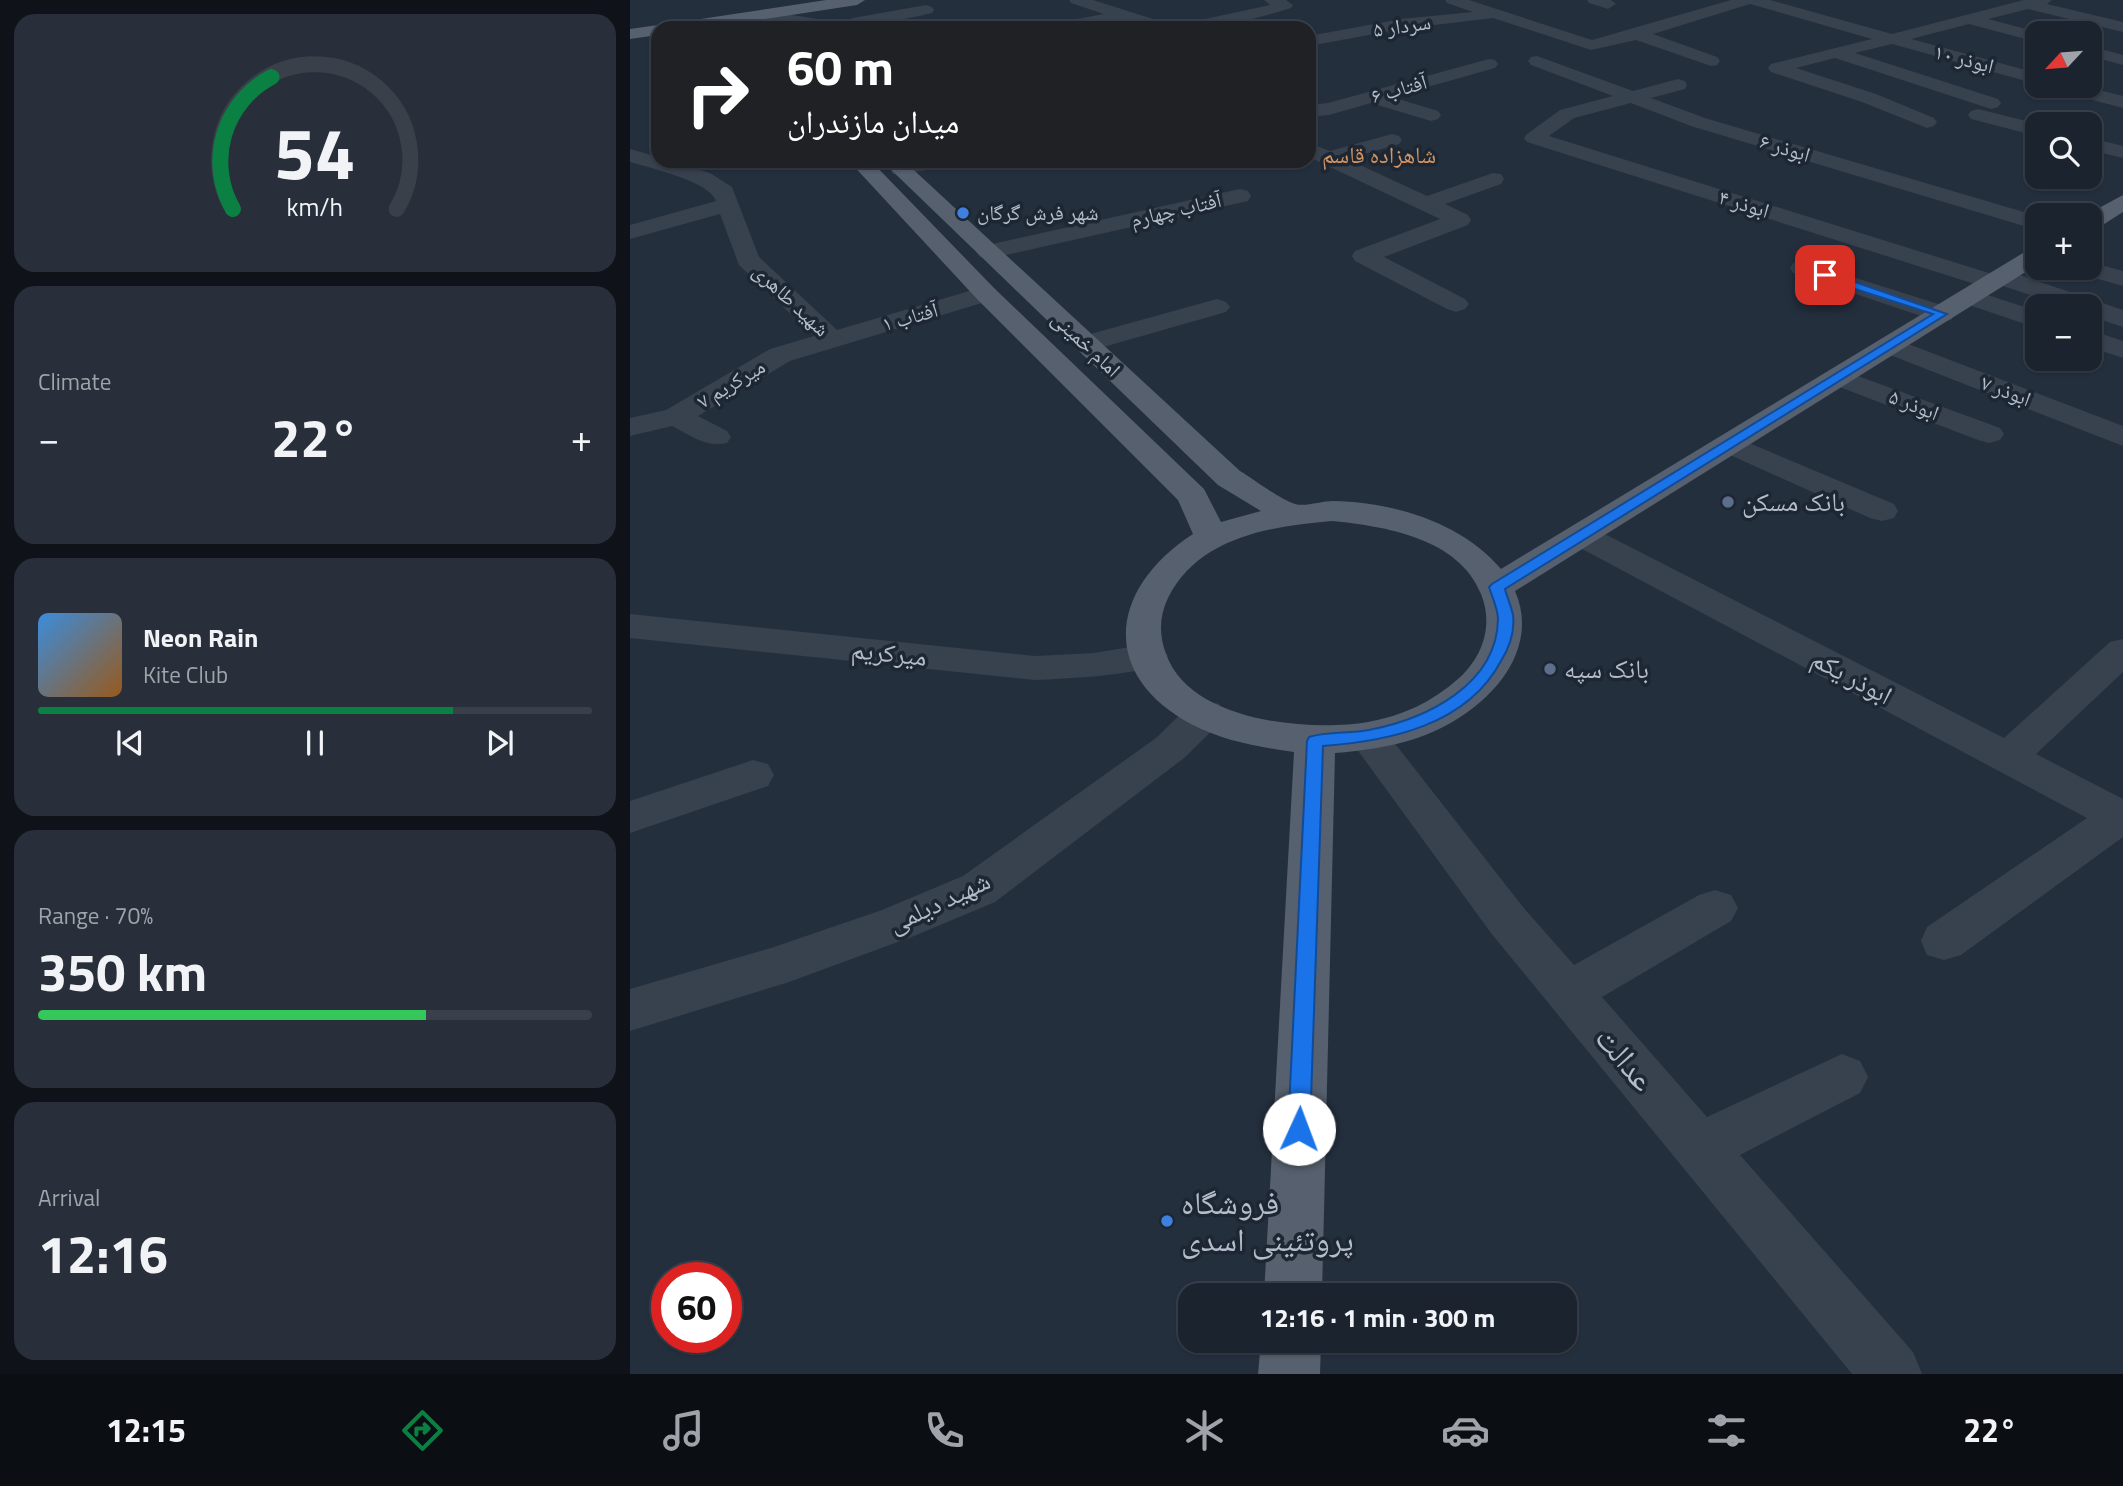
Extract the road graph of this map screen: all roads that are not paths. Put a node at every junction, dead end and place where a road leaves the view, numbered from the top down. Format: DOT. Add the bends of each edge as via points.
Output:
graph roads {
  1 [pos="857,0"];
  2 [pos="1272,0"];
  3 [pos="1453,0"];
  4 [pos="1965,0"];
  5 [pos="1756,1"];
  6 [pos="2036,2"];
  7 [pos="714,3"];
  8 [pos="1076,6"];
  9 [pos="926,10"];
  10 [pos="2001,11"];
  11 [pos="1706,13"];
  12 [pos="1496,14"];
  13 [pos="1121,15"];
  14 [pos="1966,18"];
  15 [pos="1731,20"];
  16 [pos="741,21"];
  17 [pos="747,21"];
  18 [pos="864,21"];
  19 [pos="1091,21"];
  20 [pos="1140,21"];
  21 [pos="1223,21"];
  22 [pos="2123,27"];
  23 [pos="651,31"];
  24 [pos="630,34"];
  25 [pos="1637,34"];
  26 [pos="2025,34"];
  27 [pos="1316,40"];
  28 [pos="1890,40"];
  29 [pos="1804,41"];
  30 [pos="1838,53"];
  31 [pos="2102,54"];
  32 [pos="2123,60"];
  33 [pos="1537,61"];
  34 [pos="1711,61"];
  35 [pos="1489,64"];
  36 [pos="2025,76"];
  37 [pos="1678,85"];
  38 [pos="2102,96"];
  39 [pos="1371,97"];
  40 [pos="1633,98"];
  41 [pos="2123,102"];
  42 [pos="1316,109"];
  43 [pos="1431,115"];
  44 [pos="1927,122"];
  45 [pos="2025,126"];
  46 [pos="1392,140"];
  47 [pos="2102,147"];
  48 [pos="651,149"];
  49 [pos="2123,152"];
  50 [pos="1318,153"];
  51 [pos="630,155"];
  52 [pos="651,162"];
  53 [pos="671,168"];
  54 [pos="866,168"];
  55 [pos="900,168"];
  56 [pos="1493,179"];
  57 [pos="1404,193"];
  58 [pos="1240,196"];
  59 [pos="1378,202"];
  60 [pos="2123,202"];
  61 [pos="1426,204"];
  62 [pos="728,205"];
  63 [pos="2102,215"];
  64 [pos="2025,219"];
  65 [pos="630,232"];
  66 [pos="988,252"];
  67 [pos="2025,262"];
  68 [pos="1801,268"];
  69 [pos="2102,273"];
  70 [pos="2123,279"];
  71 [pos="1988,285"];
  72 [pos="986,294"];
  73 [pos="2029,294"];
  74 [pos="1456,304"];
  75 [pos="1217,307"];
  76 [pos="2025,311"];
  77 [pos="2102,312"];
  78 [pos="1941,314"];
  79 [pos="2123,319"];
  80 [pos="833,340"];
  81 [pos="2102,342"];
  82 [pos="1086,344"];
  83 [pos="1890,345"];
  84 [pos="2123,350"];
  85 [pos="1839,377"];
  86 [pos="677,416"];
  87 [pos="630,427"];
  88 [pos="1989,434"];
  89 [pos="716,437"];
  90 [pos="2123,437"];
  91 [pos="1730,444"];
  92 [pos="1882,512"];
  93 [pos="1289,514"];
  94 [pos="1581,536"];
  95 [pos="1211,538"];
  96 [pos="1497,587"];
  97 [pos="630,626"];
  98 [pos="2123,651"];
  99 [pos="1149,656"];
  100 [pos="1205,714"];
  101 [pos="1368,737"];
  102 [pos="1315,741"];
  103 [pos="2007,758"];
  104 [pos="753,775"];
  105 [pos="630,817"];
  106 [pos="2122,817"];
  107 [pos="1715,908"];
  108 [pos="1944,941"];
  109 [pos="1568,992"];
  110 [pos="631,1008"];
  111 [pos="1842,1077"];
  112 [pos="1700,1148"];
  113 [pos="1293,1283"];
  114 [pos="1290,1353"];
  115 [pos="1289,1374"];
  116 [pos="1891,1374"];
  1 -- 17 [label="main road"];
  2 -- 21 [label="street" via="1285,5"];
  3 -- 12 [label="street"];
  4 -- 10 [label="street"];
  5 -- 11 [label="street"];
  5 -- 28 [label="street, ابوذر ۱۰"];
  6 -- 10 [label="street"];
  6 -- 22 [label="street"];
  7 -- 16 [label="main road"];
  8 -- 13 [label="street"];
  9 -- 18 [label="street"];
  10 -- 14 [label="street"];
  11 -- 15 [label="street"];
  11 -- 25 [label="street"];
  12 -- 25 [label="street" via="1591,45"];
  12 -- 27 [label="street, ۵ سردار" via="1401,24"];
  13 -- 19 [label="street"];
  13 -- 20 [label="street"];
  14 -- 26 [label="street"];
  14 -- 28 [label="street"];
  23 -- 24 [label="main road"];
  25 -- 34 [label="street"];
  28 -- 30 [label="street"];
  28 -- 36 [label="street, ابوذر ۱۰"];
  29 -- 30 [label="street"];
  30 -- 44 [label="street" via="1777,68"];
  30 -- 45 [label="street"];
  31 -- 32 [label="street"];
  33 -- 40 [label="street, ابوذر ۶"];
  35 -- 39 [label="street, آفتاب ۶"];
  37 -- 40 [label="street"];
  38 -- 41 [label="street"];
  39 -- 42 [label="street, آفتاب ۶"];
  39 -- 43 [label="street"];
  40 -- 64 [label="street, ابوذر ۶" via="1698,122"];
  40 -- 71 [label="street, ابوذر ۴" via="1567,114 1534,138"];
  46 -- 50 [label="street"];
  47 -- 49 [label="street"];
  48 -- 51 [label="street"];
  50 -- 57 [label="street"];
  51 -- 52 [label="street"];
  53 -- 62 [label="street" via="724,191"];
  54 -- 72 [label="main road, امام خمینی"];
  55 -- 66 [label="main road, امام خمینی"];
  56 -- 61 [label="street"];
  57 -- 59 [label="street"];
  57 -- 61 [label="street"];
  58 -- 66 [label="street, آفتاب چهارم"];
  60 -- 63 [label="main road"];
  61 -- 74 [label="street" via="1460,220 1364,256"];
  62 -- 65 [label="street"];
  62 -- 80 [label="street, شهید طاهری" via="748,260"];
  66 -- 82 [label="main road, امام خمینی"];
  67 -- 71 [label="main road"];
  68 -- 78 [label="street"];
  69 -- 70 [label="street"];
  71 -- 73 [label="street"];
  71 -- 76 [label="street"];
  71 -- 78 [label="main road"];
  72 -- 80 [label="street, ۱ آفتاب"];
  72 -- 95 [label="main road, امام خمینی" via="1193,496"];
  75 -- 82 [label="street"];
  77 -- 79 [label="street"];
  78 -- 83 [label="main road"];
  80 -- 86 [label="street, ۷ میرکریم" via="780,355"];
  81 -- 84 [label="street"];
  82 -- 93 [label="main road, امام خمینی" via="1228,478"];
  83 -- 85 [label="main road"];
  83 -- 90 [label="street, ۷ ابوذر"];
  85 -- 88 [label="street, ۵ ابوذر"];
  85 -- 91 [label="main road"];
  86 -- 87 [label="street, ۷ میرکریم"];
  86 -- 89 [label="street"];
  91 -- 92 [label="street"];
  91 -- 94 [label="main road"];
  93 -- 95 [label="main road"];
  93 -- 96 [label="main road" via="1332,511 1414,525 1449,540 1478,561"];
  94 -- 96 [label="main road"];
  94 -- 103 [label="street, ابوذر یکم"];
  95 -- 99 [label="main road" via="1180,558 1157,583 1144,612 1143,642"];
  96 -- 101 [label="main road" via="1506,616 1502,646 1486,676 1457,702 1436,713"];
  97 -- 99 [label="street, میرکریم" via="1035,668"];
  98 -- 103 [label="street"];
  99 -- 100 [label="main road" via="1155,672 1180,699"];
  100 -- 102 [label="main road" via="1263,735"];
  100 -- 110 [label="street, شهید دیلمی" via="1170,748 979,889 772,968"];
  101 -- 102 [label="main road"];
  101 -- 109 [label="street, عدالت" via="1507,920"];
  102 -- 113 [label="main road"];
  103 -- 106 [label="street, ابوذر یکم"];
  104 -- 105 [label="street"];
  106 -- 108 [label="street"];
  107 -- 109 [label="street"];
  109 -- 112 [label="street, عدالت"];
  111 -- 112 [label="street"];
  112 -- 116 [label="street, عدالت"];
  114 -- 115 [label="main road"];
}
